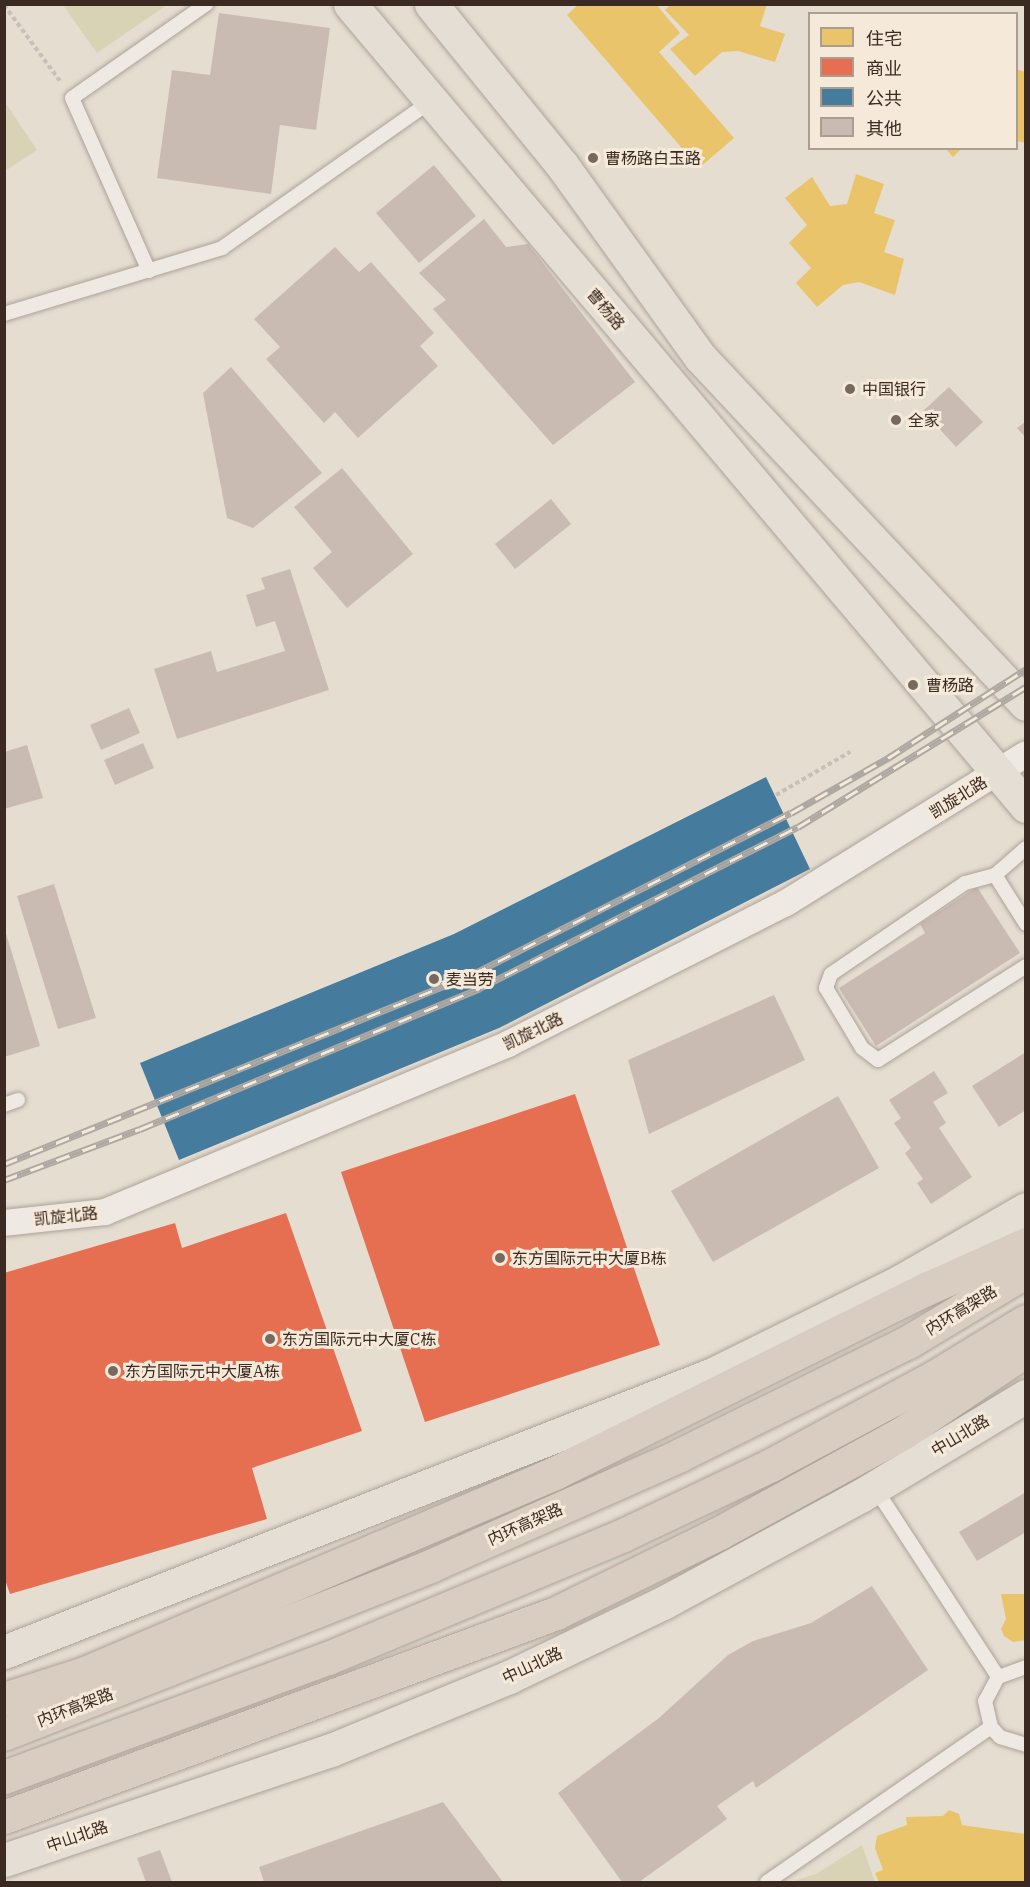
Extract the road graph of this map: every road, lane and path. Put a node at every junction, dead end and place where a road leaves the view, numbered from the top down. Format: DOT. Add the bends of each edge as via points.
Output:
graph roads {
  1 [pos="206,4"];
  2 [pos="350,4"];
  3 [pos="431,4"];
  4 [pos="4,5"];
  5 [pos="72,98"];
  6 [pos="431,102"];
  7 [pos="149,271"];
  8 [pos="4,314"];
  9 [pos="1026,704"];
  10 [pos="850,752"];
  11 [pos="1026,754"];
  12 [pos="998,773"];
  13 [pos="776,795"];
  14 [pos="1026,806"];
  15 [pos="1026,848"];
  16 [pos="995,875"];
  17 [pos="1026,924"];
  18 [pos="1026,966"];
  19 [pos="1026,1209"];
  20 [pos="4,1223"];
  21 [pos="1026,1244"];
  22 [pos="1026,1271"];
  23 [pos="1026,1321"];
  24 [pos="1026,1350"];
  25 [pos="1026,1396"];
  26 [pos="874,1487"];
  27 [pos="4,1652"];
  28 [pos="1026,1667"];
  29 [pos="998,1677"];
  30 [pos="4,1699"];
  31 [pos="991,1727"];
  32 [pos="4,1734"];
  33 [pos="1026,1745"];
  34 [pos="4,1777"];
  35 [pos="8,1816"];
  36 [pos="4,1860"];
  37 [pos="767,1882"];
  1 -- 5 [label="lane"];
  2 -- 6 [label="main road, 曹杨路"];
  3 -- 9 [label="main road" via="562,165 700,357"];
  4 -- 5 [label="path"];
  5 -- 7 [label="lane"];
  6 -- 7 [label="lane" via="222,248"];
  6 -- 12 [label="main road, 曹杨路"];
  7 -- 8 [label="lane"];
  10 -- 13 [label="path"];
  11 -- 12 [label="street, 凯旋北路"];
  12 -- 14 [label="main road, 曹杨路"];
  12 -- 20 [label="street, 凯旋北路" via="786,903 508,1044 105,1212"];
  15 -- 16 [label="lane"];
  16 -- 17 [label="lane"];
  16 -- 18 [label="lane" via="965,883 831,974 826,988 862,1048 878,1060"];
  19 -- 27 [label="main road" via="899,1282 713,1374"];
  21 -- 30 [label="highway" via="926,1289 555,1473 85,1673"];
  22 -- 32 [label="highway, 内环高架路" via="908,1342 680,1455 430,1566"];
  23 -- 34 [label="highway" via="931,1379 771,1465 623,1535 328,1658"];
  24 -- 35 [label="highway" via="904,1432 719,1533 556,1612"];
  25 -- 26 [label="main road, 中山北路"];
  26 -- 29 [label="lane"];
  26 -- 36 [label="main road, 中山北路" via="663,1603 509,1677 331,1750"];
  28 -- 29 [label="lane"];
  29 -- 31 [label="lane" via="985,1701"];
  31 -- 33 [label="lane" via="1011,1743"];
  31 -- 37 [label="lane"];
}
